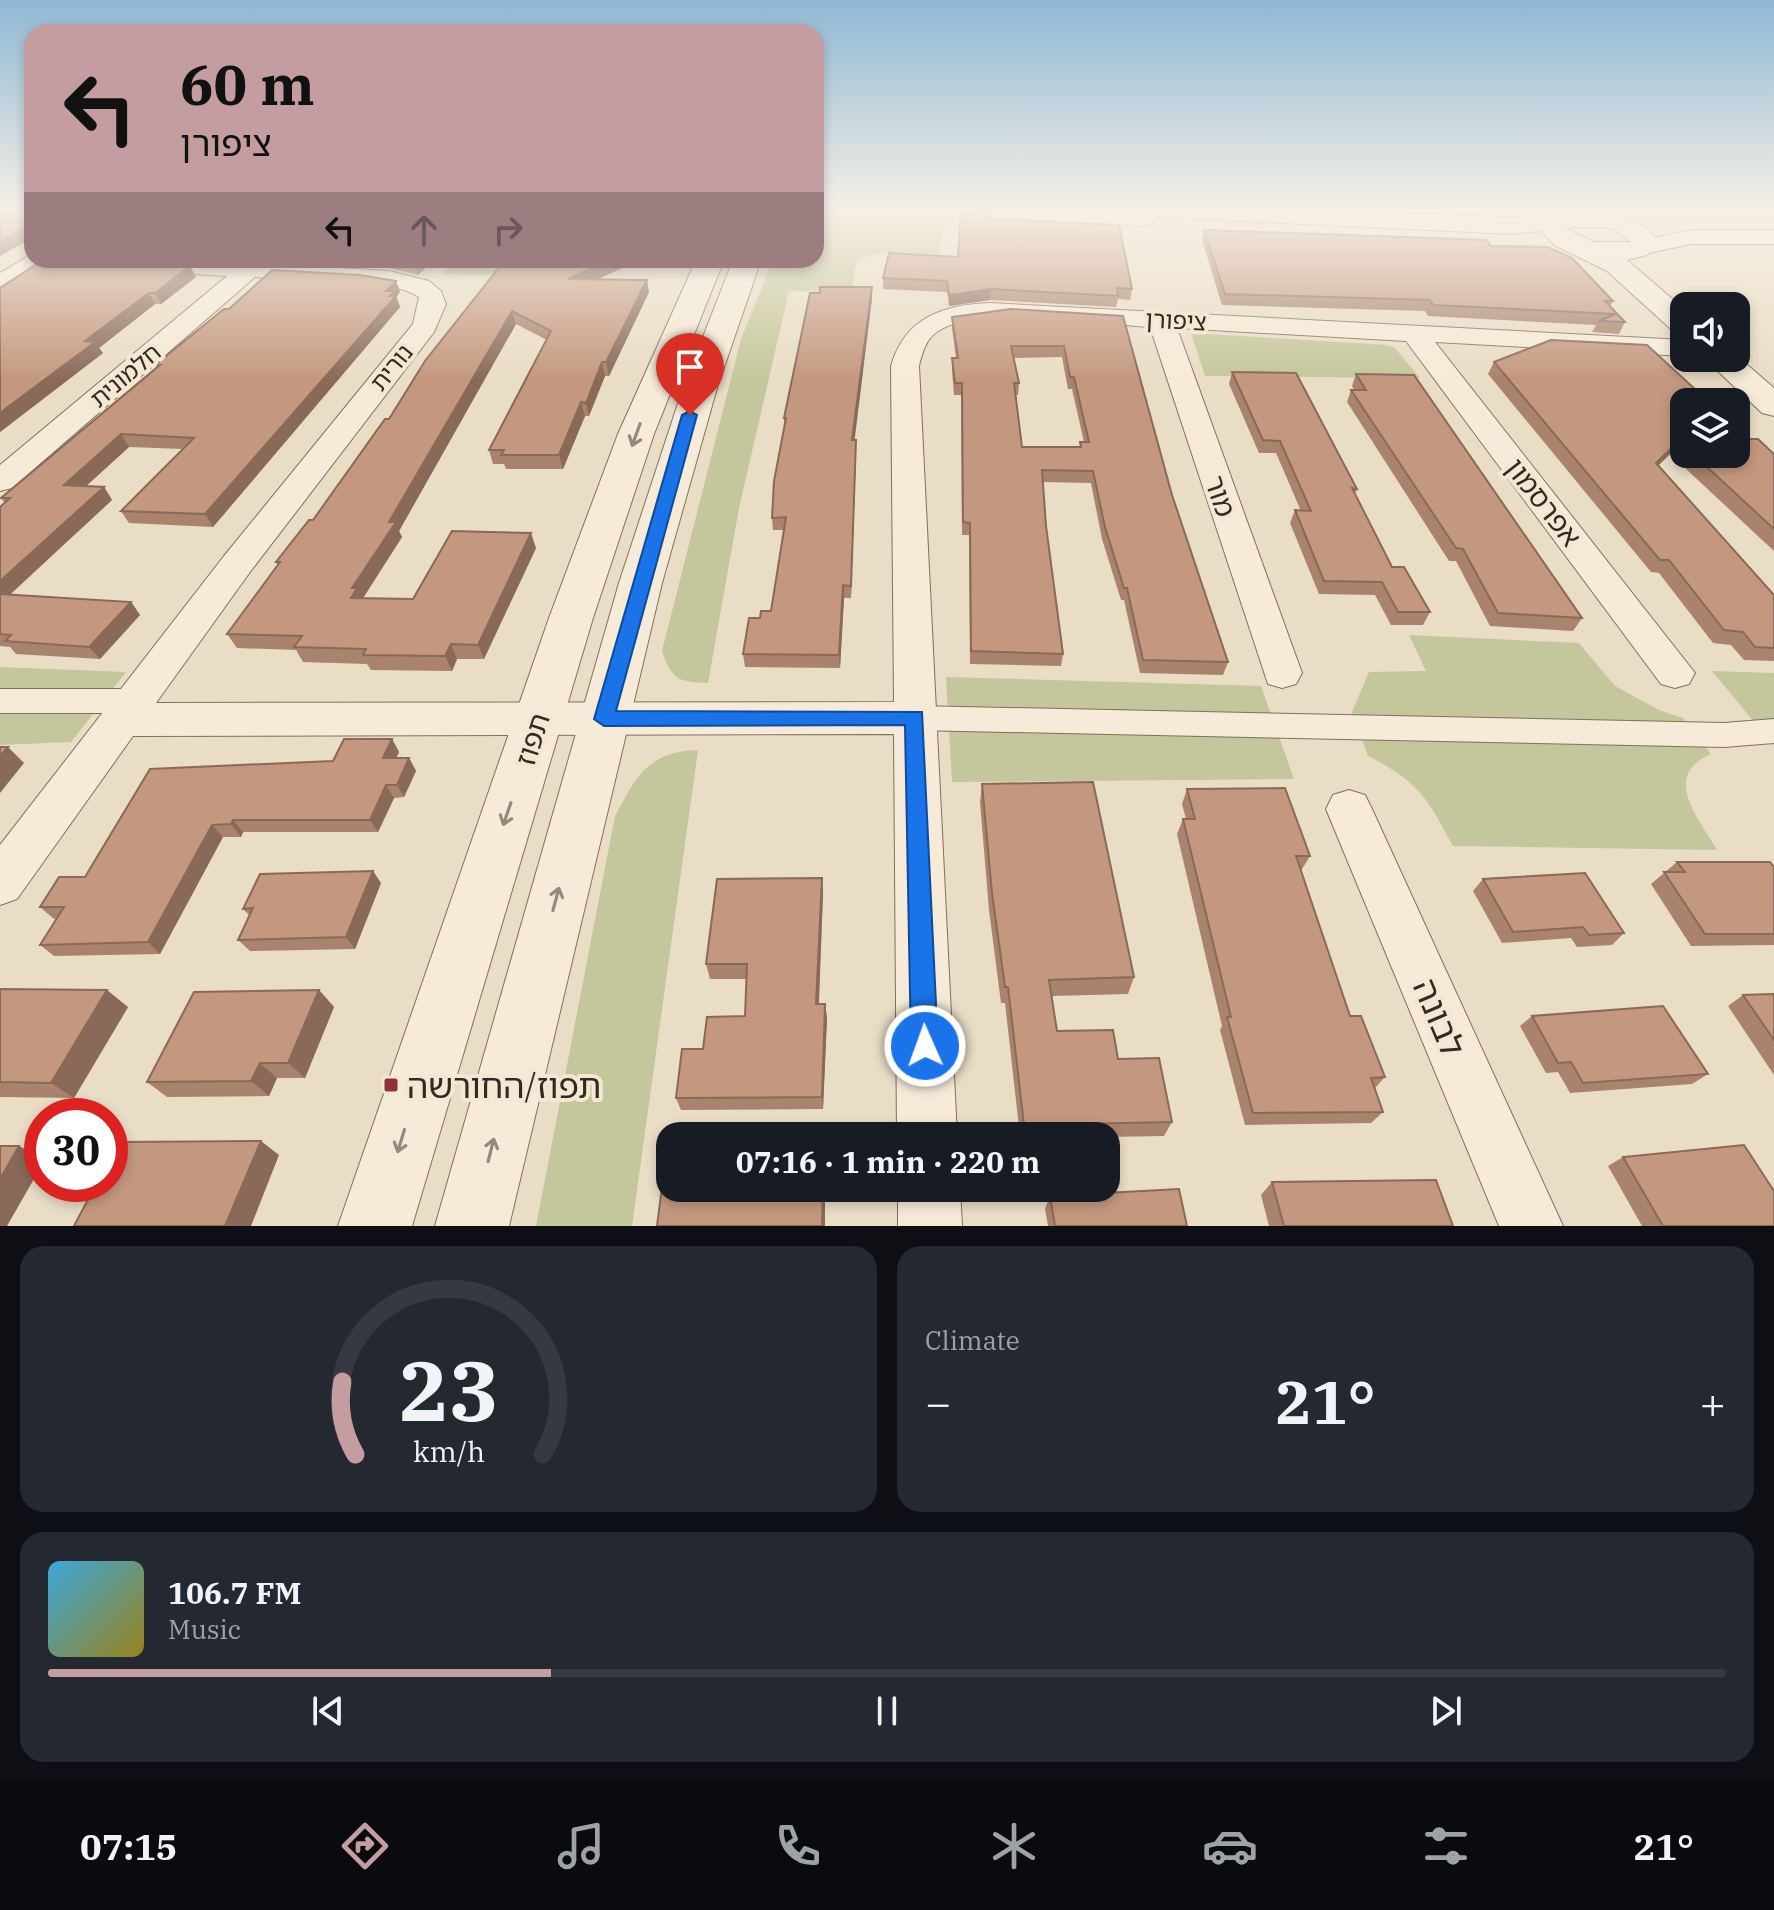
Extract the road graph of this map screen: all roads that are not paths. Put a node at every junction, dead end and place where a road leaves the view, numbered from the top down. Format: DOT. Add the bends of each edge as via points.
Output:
graph roads {
  1 [pos="1643,265"];
  2 [pos="25,268"];
  3 [pos="231,268"];
  4 [pos="707,268"];
  5 [pos="744,268"];
  6 [pos="250,269"];
  7 [pos="0,284"];
  8 [pos="1670,305"];
  9 [pos="1161,319"];
  10 [pos="1413,332"];
  11 [pos="1670,347"];
  12 [pos="1736,372"];
  13 [pos="1774,406"];
  14 [pos="0,481"];
  15 [pos="1282,673"];
  16 [pos="1675,673"];
  17 [pos="0,701"];
  18 [pos="127,710"];
  19 [pos="915,718"];
  20 [pos="538,719"];
  21 [pos="604,719"];
  22 [pos="1774,731"];
  23 [pos="1349,809"];
  24 [pos="0,883"];
  25 [pos="927,1122"];
  26 [pos="929,1202"];
  27 [pos="375,1226"];
  28 [pos="472,1226"];
  29 [pos="930,1226"];
  30 [pos="1531,1226"];
  1 -- 8 [label="street"];
  2 -- 7 [label="street"];
  3 -- 6 [label="street, נורית"];
  4 -- 20 [label="street, תפוז, one-way" via="636,434"];
  5 -- 21 [label="street" via="683,434"];
  6 -- 14 [label="street, חלמונית"];
  6 -- 18 [label="street, נורית" via="389,278 426,288 434,305 425,326"];
  9 -- 10 [label="street, ציפורן"];
  9 -- 15 [label="street, מור"];
  9 -- 19 [label="street, ציפורן" via="969,312 937,320 914,337 905,366"];
  10 -- 11 [label="street, ציפורן"];
  10 -- 16 [label="street, אפרסמון"];
  12 -- 13 [label="street"];
  17 -- 18 [label="street"];
  18 -- 20 [label="street"];
  18 -- 24 [label="street, נורית"];
  19 -- 21 [label="street"];
  19 -- 22 [label="street" via="1724,735"];
  19 -- 25 [label="street, ציפורן"];
  20 -- 21 [label="street"];
  20 -- 27 [label="street, תפוז, one-way"];
  28 -- 21 [label="street, one-way"];
  23 -- 30 [label="street, לבונה"];
  26 -- 29 [label="street"];
}
